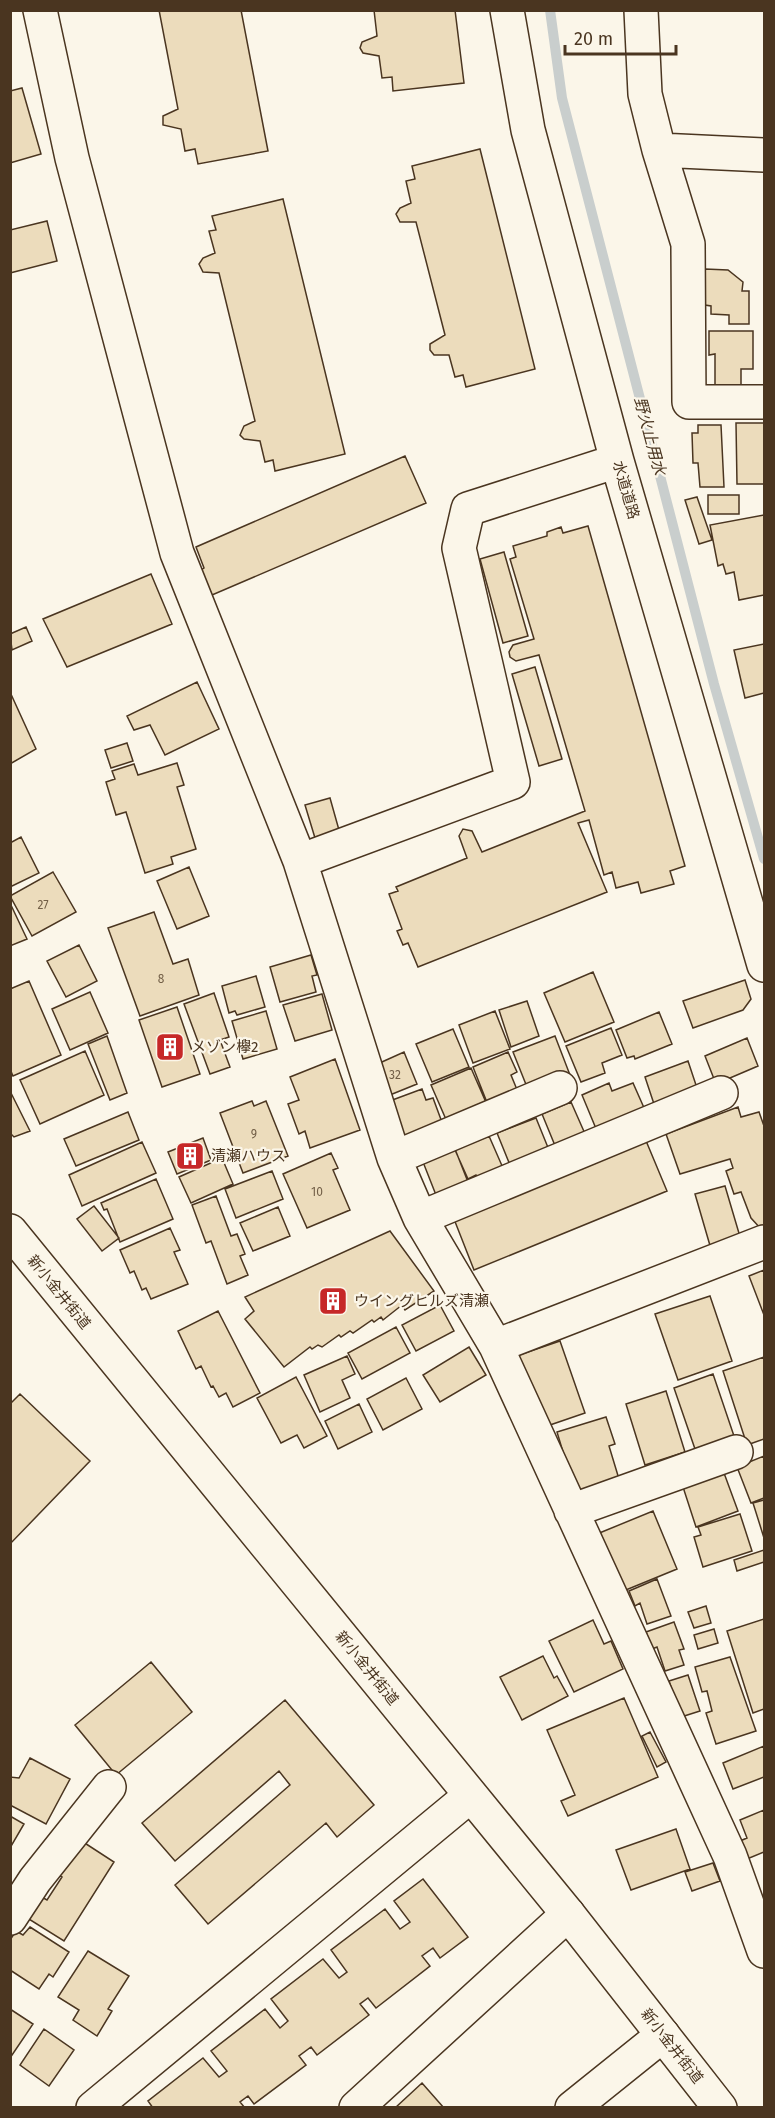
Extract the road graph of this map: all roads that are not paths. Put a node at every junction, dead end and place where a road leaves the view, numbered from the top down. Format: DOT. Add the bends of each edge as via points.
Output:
graph roads {
  1 [pos="40,10"];
  2 [pos="507,10"];
  3 [pos="641,10"];
  4 [pos="659,150"];
  5 [pos="765,155"];
  6 [pos="765,402"];
  7 [pos="617,461"];
  8 [pos="300,861"];
  9 [pos="765,965"];
  10 [pos="560,1088"];
  11 [pos="721,1093"];
  12 [pos="394,1158"];
  13 [pos="420,1218"];
  14 [pos="10,1231"];
  15 [pos="765,1242"];
  16 [pos="495,1346"];
  17 [pos="736,1452"];
  18 [pos="571,1511"];
  19 [pos="109,1787"];
  20 [pos="470,1796"];
  21 [pos="14,1905"];
  22 [pos="568,1914"];
  23 [pos="765,1950"];
  24 [pos="663,2036"];
  25 [pos="93,2108"];
  26 [pos="356,2108"];
  27 [pos="572,2108"];
  28 [pos="720,2108"];
  1 -- 8 [label="street" via="72,158 177,553"];
  2 -- 7 [label="street, 水道道路" via="528,130"];
  3 -- 4 [label="street" via="645,94"];
  4 -- 5 [label="street"];
  4 -- 6 [label="street" via="688,244 689,402"];
  7 -- 8 [label="street" via="468,509 459,548 513,782"];
  7 -- 9 [label="street, 水道道路"];
  8 -- 12 [label="street"];
  10 -- 12 [label="street"];
  11 -- 13 [label="street"];
  12 -- 13 [label="street"];
  13 -- 16 [label="street"];
  14 -- 20 [label="street, 新小金井街道"];
  15 -- 16 [label="street"];
  16 -- 18 [label="street"];
  17 -- 18 [label="street"];
  18 -- 23 [label="street" via="730,1856"];
  19 -- 21 [label="street"];
  20 -- 22 [label="street, 新小金井街道"];
  20 -- 25 [label="street"];
  22 -- 24 [label="street, 新小金井街道"];
  22 -- 26 [label="street"];
  24 -- 27 [label="street"];
  24 -- 28 [label="street, 新小金井街道"];
}
